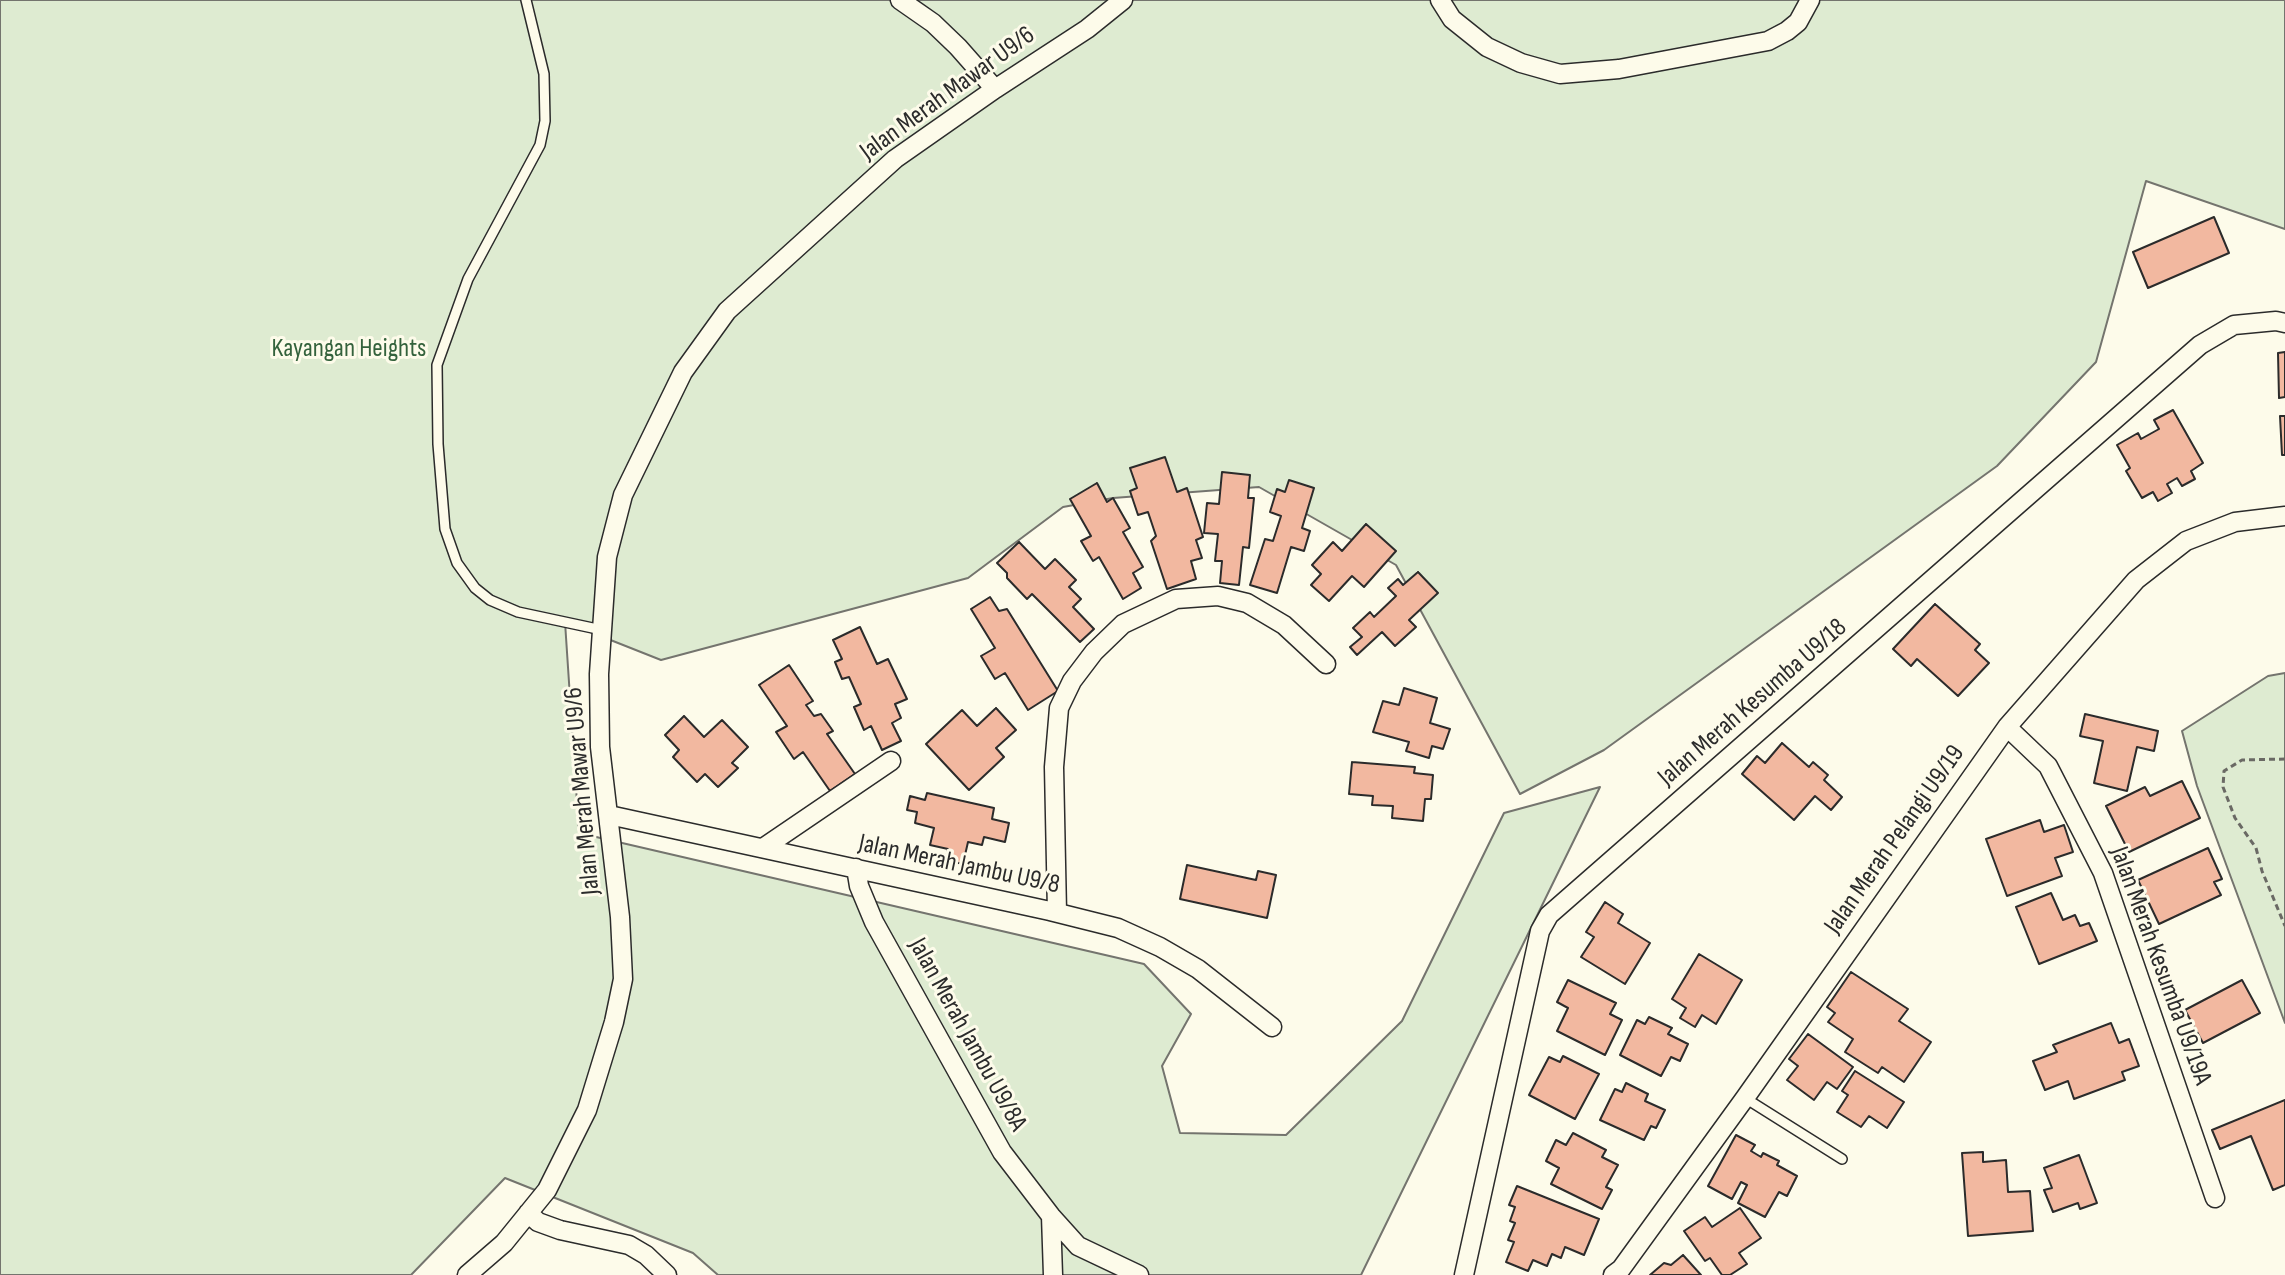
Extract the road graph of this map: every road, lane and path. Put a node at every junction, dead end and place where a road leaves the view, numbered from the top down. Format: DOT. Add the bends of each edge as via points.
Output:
graph roads {
  1 [pos="526,0"];
  2 [pos="900,0"];
  3 [pos="1123,0"];
  4 [pos="1440,0"];
  5 [pos="1810,0"];
  6 [pos="995,89"];
  7 [pos="2285,323"];
  8 [pos="2285,516"];
  9 [pos="602,630"];
  10 [pos="1326,664"];
  11 [pos="2007,727"];
  12 [pos="2285,759"];
  13 [pos="891,761"];
  14 [pos="609,815"];
  15 [pos="763,848"];
  16 [pos="856,868"];
  17 [pos="1057,912"];
  18 [pos="2285,926"];
  19 [pos="1272,1027"];
  20 [pos="1745,1098"];
  21 [pos="1842,1159"];
  22 [pos="2215,1198"];
  23 [pos="528,1213"];
  24 [pos="1051,1216"];
  25 [pos="467,1275"];
  26 [pos="667,1275"];
  27 [pos="1053,1275"];
  28 [pos="1139,1275"];
  29 [pos="1464,1275"];
  30 [pos="1613,1275"];
  1 -- 9 [label="lane" via="544,74 545,121 540,145 468,279 437,365 445,529 457,563 490,600 518,612"];
  2 -- 6 [label="street" via="933,23"];
  3 -- 6 [label="street, Jalan Merah Mawar U9/6"];
  4 -- 5 [label="street" via="1452,19 1487,47 1560,74 1619,69 1768,41 1798,22"];
  6 -- 9 [label="street, Jalan Merah Mawar U9/6" via="895,159 727,311 683,372 623,495 607,557"];
  7 -- 29 [label="street, Jalan Merah Kesumba U9/18" via="2234,325 2200,345 1549,915 1540,931"];
  8 -- 11 [label="street, Jalan Merah Pelangi U9/19" via="2235,522 2186,541 2136,580"];
  9 -- 14 [label="street, Jalan Merah Mawar U9/6" via="600,747"];
  10 -- 17 [label="street" via="1284,625 1247,603 1218,596 1176,599 1123,624 1094,652 1059,708 1054,767"];
  11 -- 20 [label="street, Jalan Merah Pelangi U9/19"];
  11 -- 22 [label="street, Jalan Merah Kesumba U9/19A" via="2048,766 2103,873"];
  12 -- 18 [label="path" via="2242,760 2224,771 2223,787 2235,818 2256,848"];
  13 -- 15 [label="street"];
  14 -- 15 [label="street, Jalan Merah Jambu U9/8"];
  14 -- 23 [label="street, Jalan Merah Mawar U9/6" via="623,979 587,1110 547,1190"];
  15 -- 16 [label="street, Jalan Merah Jambu U9/8"];
  16 -- 17 [label="street, Jalan Merah Jambu U9/8"];
  16 -- 24 [label="street, Jalan Merah Jambu U9/8A" via="874,922 1002,1152"];
  17 -- 19 [label="street, Jalan Merah Jambu U9/8" via="1118,928 1160,947 1198,969"];
  20 -- 21 [label="lane"];
  20 -- 30 [label="street, Jalan Merah Pelangi U9/19"];
  23 -- 25 [label="street, Jalan Merah Mawar U9/6"];
  23 -- 26 [label="street" via="560,1230 629,1245"];
  24 -- 27 [label="street"];
  24 -- 28 [label="street, Jalan Merah Jambu U9/8A" via="1078,1246"];
}
